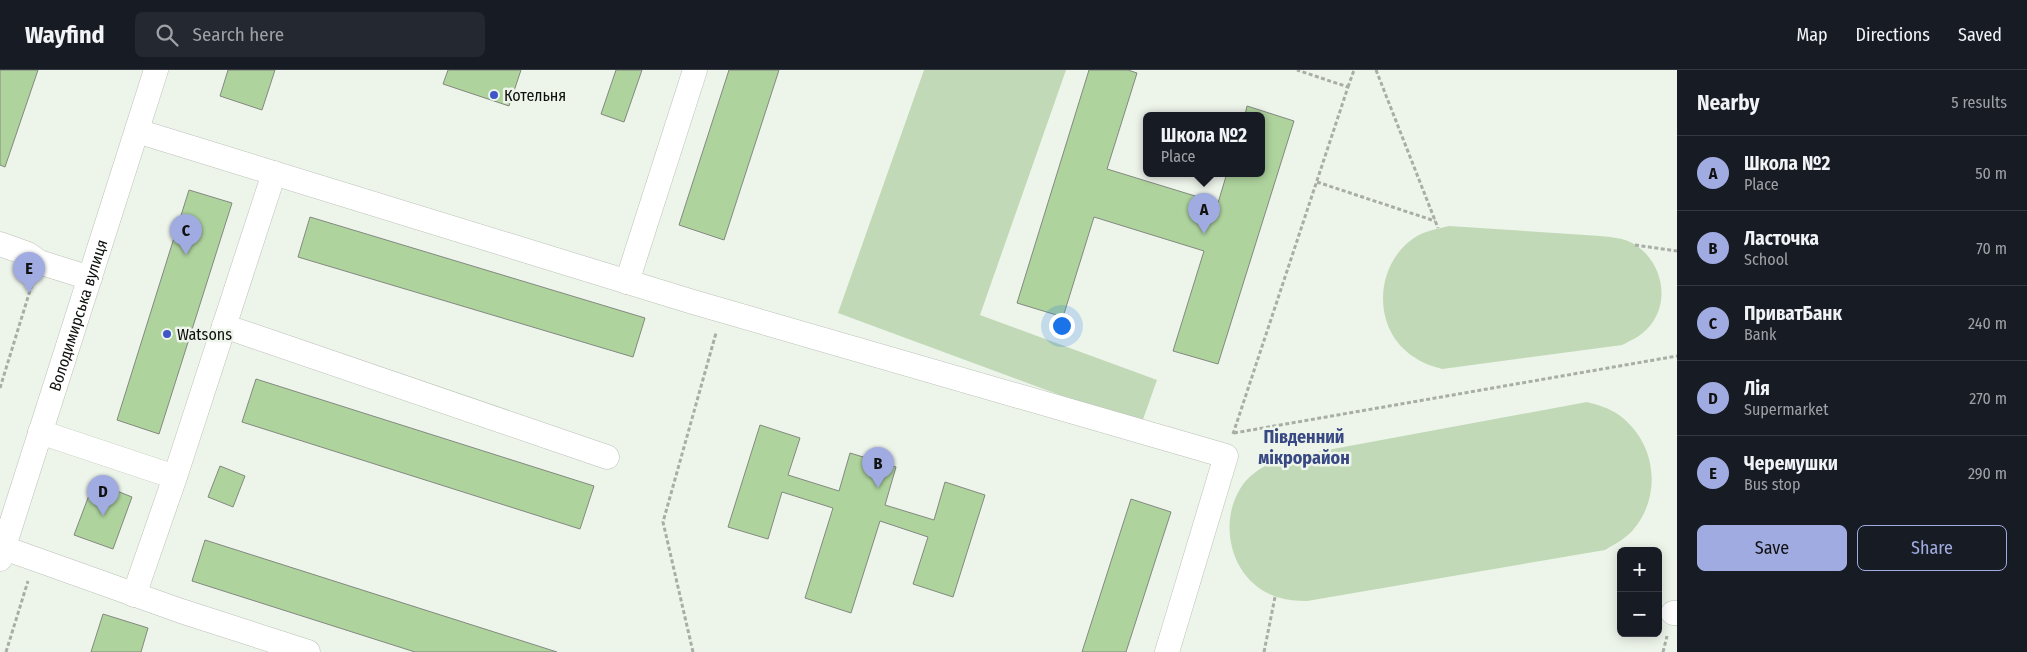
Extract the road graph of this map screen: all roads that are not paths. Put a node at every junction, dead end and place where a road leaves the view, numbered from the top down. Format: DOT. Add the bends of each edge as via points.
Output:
graph roads {
  1 [pos="156,70"];
  2 [pos="695,70"];
  3 [pos="137,131"];
  4 [pos="274,173"];
  5 [pos="0,244"];
  6 [pos="90,278"];
  7 [pos="627,282"];
  8 [pos="224,326"];
  9 [pos="40,432"];
  10 [pos="607,457"];
  11 [pos="175,478"];
  12 [pos="6,522"];
  13 [pos="2,553"];
  14 [pos="134,595"];
  15 [pos="308,652"];
  16 [pos="1168,652"];
  1 -- 3 [label="street, Володимирська вулиця"];
  2 -- 7 [label="street"];
  3 -- 4 [label="street"];
  3 -- 6 [label="street, Володимирська вулиця"];
  4 -- 7 [label="street"];
  4 -- 8 [label="street"];
  5 -- 6 [label="street" via="28,254 39,262"];
  6 -- 9 [label="street, Володимирська вулиця"];
  7 -- 16 [label="street" via="1226,456"];
  8 -- 10 [label="street"];
  8 -- 11 [label="street"];
  9 -- 11 [label="street"];
  9 -- 12 [label="street, Володимирська вулиця"];
  11 -- 14 [label="street"];
  12 -- 13 [label="street, Володимирська вулиця"];
  13 -- 14 [label="street" via="34,559"];
  14 -- 15 [label="street"];
}
